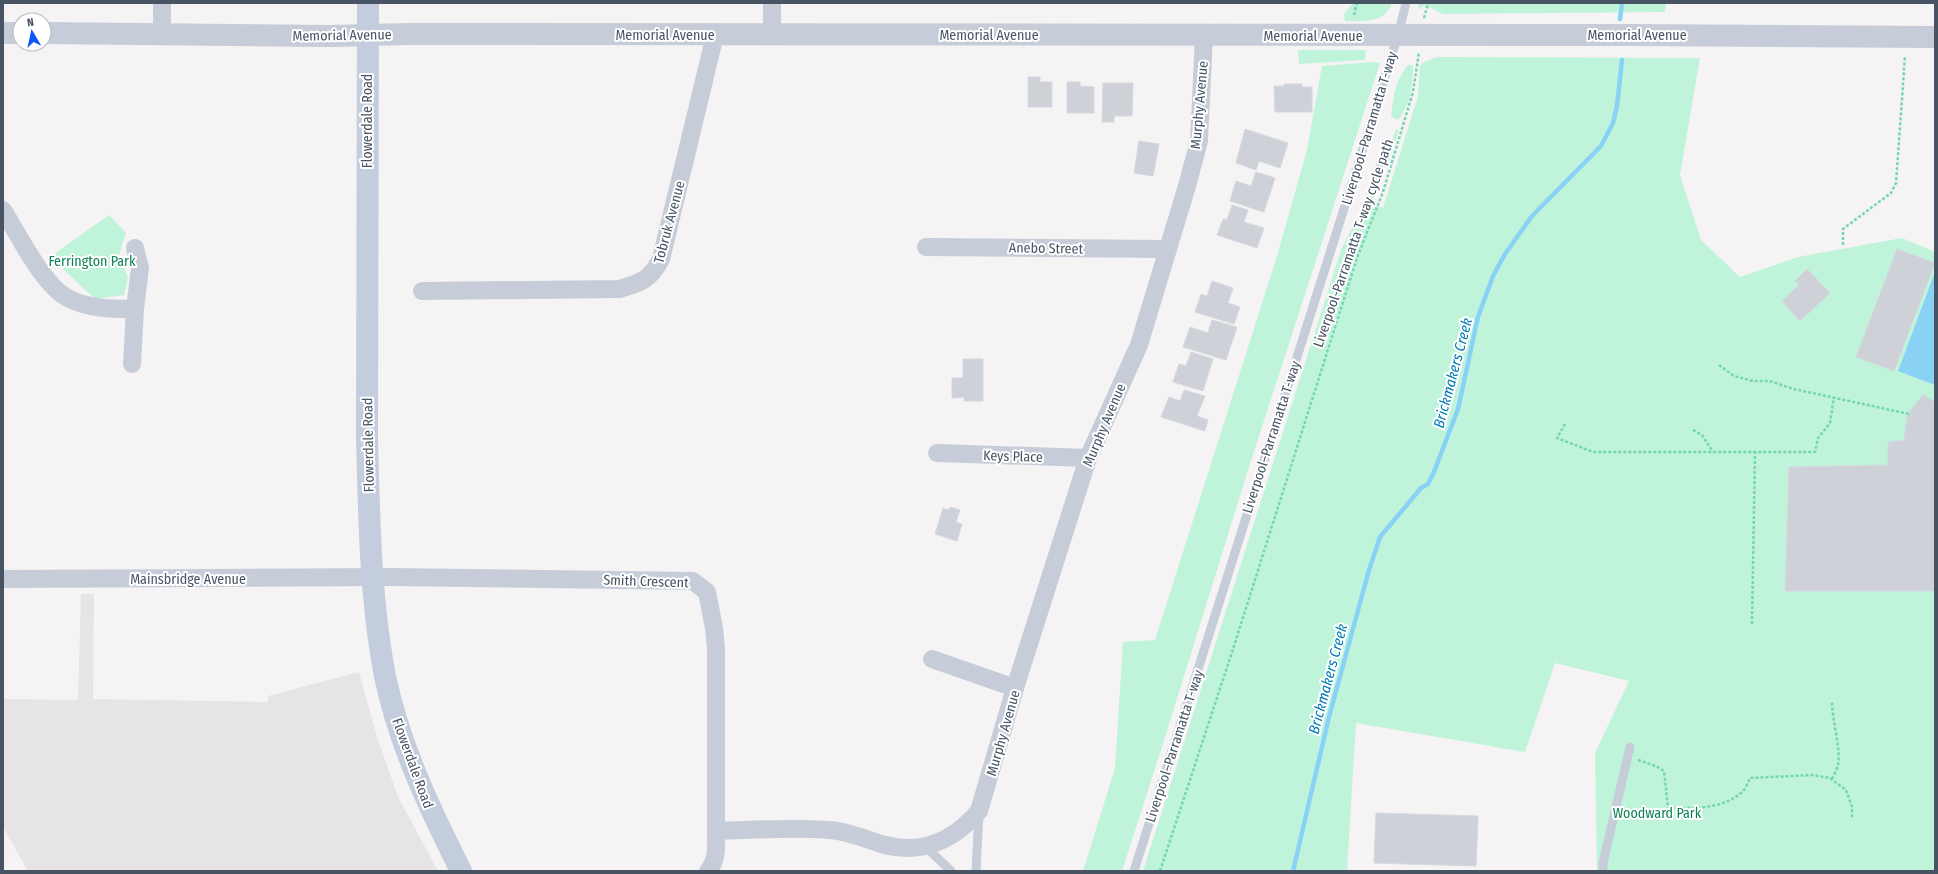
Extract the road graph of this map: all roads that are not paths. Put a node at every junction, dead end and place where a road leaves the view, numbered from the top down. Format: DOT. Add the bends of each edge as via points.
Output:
graph roads {
  1 [pos="162,3"];
  2 [pos="368,3"];
  3 [pos="772,3"];
  4 [pos="1406,3"];
  5 [pos="52,33"];
  6 [pos="162,33"];
  7 [pos="772,34"];
  8 [pos="368,35"];
  9 [pos="715,35"];
  10 [pos="1398,35"];
  11 [pos="1204,36"];
  12 [pos="1935,37"];
  13 [pos="3,210"];
  14 [pos="926,247"];
  15 [pos="135,248"];
  16 [pos="1167,249"];
  17 [pos="422,291"];
  18 [pos="135,309"];
  19 [pos="132,364"];
  20 [pos="938,453"];
  21 [pos="1088,458"];
  22 [pos="373,577"];
  23 [pos="3,579"];
  24 [pos="932,659"];
  25 [pos="1015,688"];
  26 [pos="1630,747"];
  27 [pos="979,811"];
  28 [pos="716,831"];
  29 [pos="926,847"];
  30 [pos="461,871"];
  31 [pos="708,871"];
  32 [pos="951,871"];
  33 [pos="976,871"];
  34 [pos="1134,871"];
  35 [pos="1603,871"];
  1 -- 6 [label="street"];
  2 -- 8 [label="main road, Flowerdale Road"];
  3 -- 7 [label="street"];
  4 -- 10 [label="lane, Liverpool–Parramatta T-way"];
  5 -- 6 [label="street, Memorial Avenue"];
  6 -- 8 [label="street, Memorial Avenue"];
  7 -- 9 [label="street, Memorial Avenue"];
  7 -- 11 [label="street, Memorial Avenue"];
  8 -- 9 [label="street, Memorial Avenue"];
  8 -- 22 [label="main road, Flowerdale Road" via="367,437"];
  9 -- 17 [label="street, Tobruk Avenue" via="661,260 648,279 619,288"];
  10 -- 11 [label="street, Memorial Avenue"];
  10 -- 12 [label="street, Memorial Avenue"];
  10 -- 34 [label="lane, Liverpool–Parramatta T-way"];
  11 -- 16 [label="street, Murphy Avenue" via="1199,141"];
  13 -- 18 [label="street" via="48,282 66,297 92,306"];
  14 -- 16 [label="street, Anebo Street"];
  15 -- 18 [label="street" via="140,268"];
  16 -- 21 [label="street, Murphy Avenue" via="1139,345"];
  18 -- 19 [label="street"];
  20 -- 21 [label="street, Keys Place"];
  21 -- 25 [label="street, Murphy Avenue"];
  22 -- 23 [label="street, Mainsbridge Avenue"];
  22 -- 28 [label="street, Smith Crescent" via="680,580 693,581 708,592 714,628"];
  22 -- 30 [label="main road, Flowerdale Road" via="385,676 398,726 420,786"];
  24 -- 25 [label="street"];
  25 -- 27 [label="street, Murphy Avenue"];
  26 -- 35 [label="lane"];
  27 -- 29 [label="street, Murphy Avenue" via="967,825 948,838"];
  27 -- 33 [label="lane, Murphy Avenue"];
  28 -- 29 [label="street, Murphy Avenue" via="830,830 900,848"];
  28 -- 31 [label="street, Smith Crescent" via="715,858"];
  29 -- 32 [label="lane"];
}
